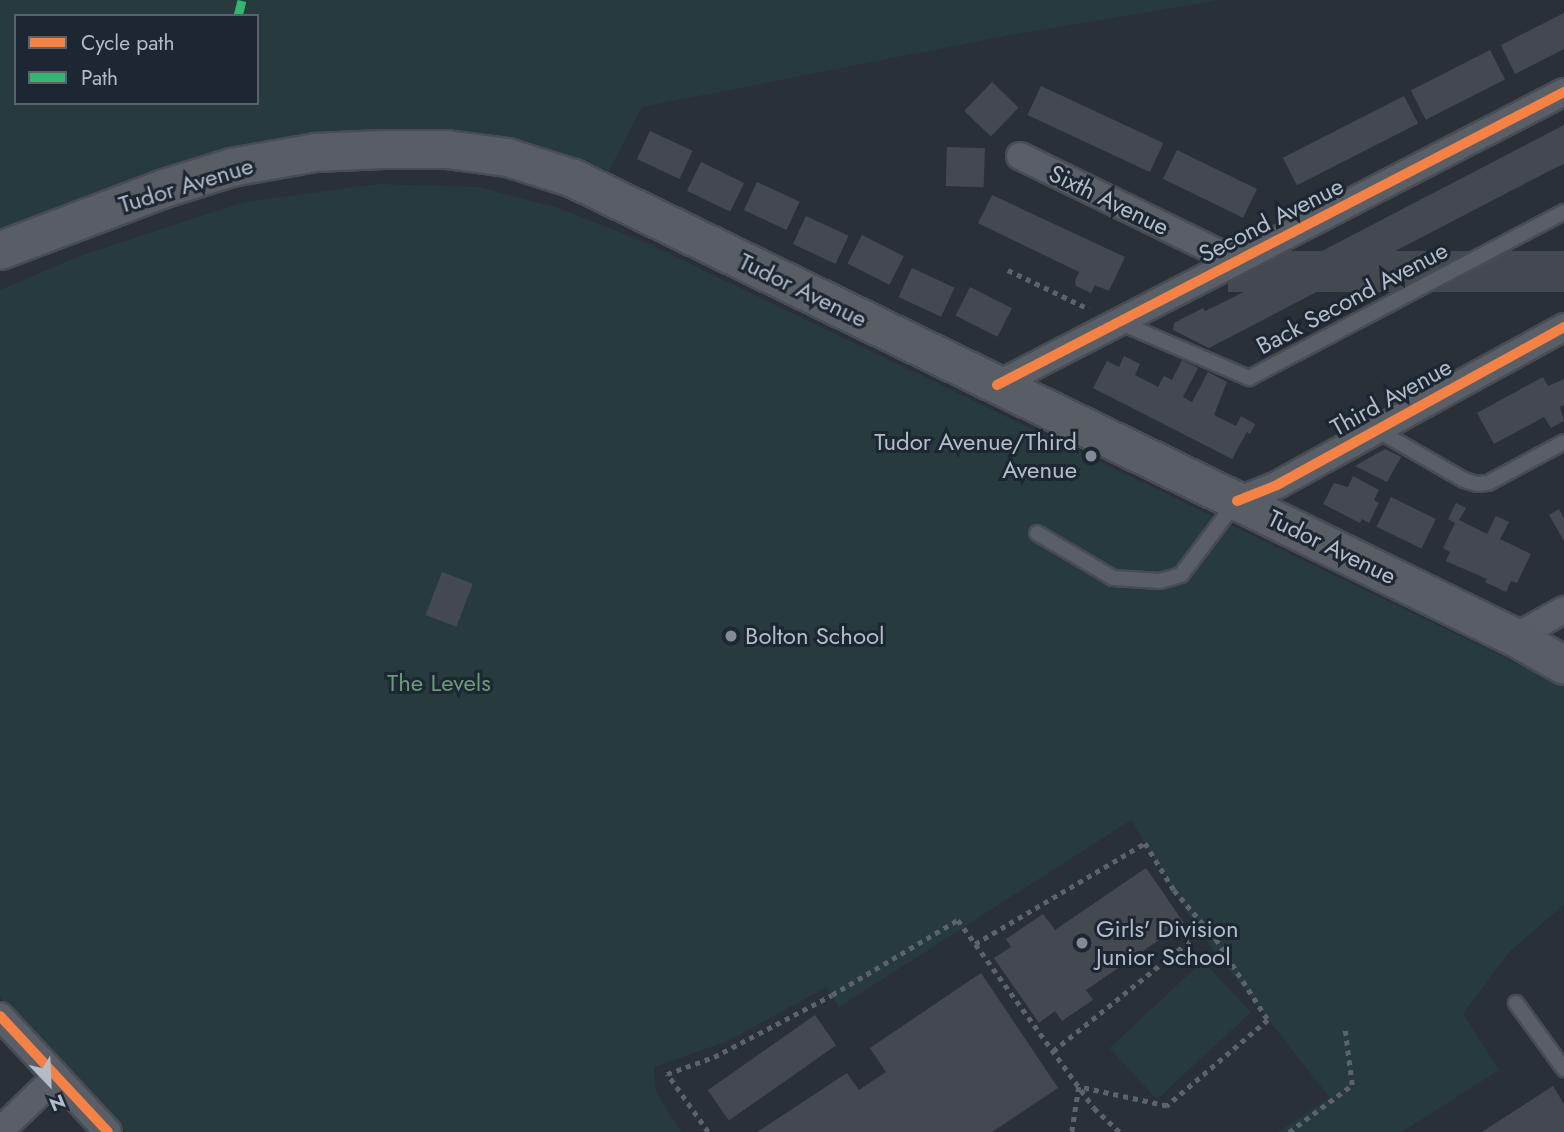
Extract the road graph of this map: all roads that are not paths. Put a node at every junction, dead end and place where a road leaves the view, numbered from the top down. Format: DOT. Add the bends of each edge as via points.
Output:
graph roads {
  1 [pos="1564,92"];
  2 [pos="1020,156"];
  3 [pos="1564,212"];
  4 [pos="0,250"];
  5 [pos="1235,261"];
  6 [pos="1118,322"];
  7 [pos="1564,327"];
  8 [pos="997,384"];
  9 [pos="1377,429"];
  10 [pos="1564,442"];
  11 [pos="1237,501"];
  12 [pos="1037,533"];
  13 [pos="1564,610"];
  14 [pos="1515,637"];
  15 [pos="1564,665"];
  16 [pos="1516,1003"];
  17 [pos="0,1016"];
  18 [pos="1564,1069"];
  19 [pos="56,1077"];
  20 [pos="0,1131"];
  21 [pos="108,1132"];
  1 -- 5 [label="street, Second Avenue"];
  2 -- 5 [label="street, Sixth Avenue"];
  3 -- 6 [label="lane, Back Second Avenue" via="1249,378"];
  4 -- 8 [label="main road, Tudor Avenue" via="231,167 315,152 383,149 446,149 507,157 573,178"];
  5 -- 6 [label="street, Second Avenue"];
  6 -- 8 [label="street, Second Avenue"];
  7 -- 9 [label="street, Third Avenue"];
  8 -- 11 [label="main road, Tudor Avenue"];
  9 -- 10 [label="lane" via="1477,484 1488,483"];
  9 -- 11 [label="street, Third Avenue" via="1277,485"];
  11 -- 12 [label="lane" via="1181,575 1160,581 1113,578"];
  11 -- 14 [label="main road, Tudor Avenue"];
  13 -- 14 [label="street"];
  14 -- 15 [label="main road, Tudor Avenue"];
  16 -- 18 [label="lane"];
  17 -- 19 [label="street"];
  19 -- 20 [label="street"];
  19 -- 21 [label="street"];
}
